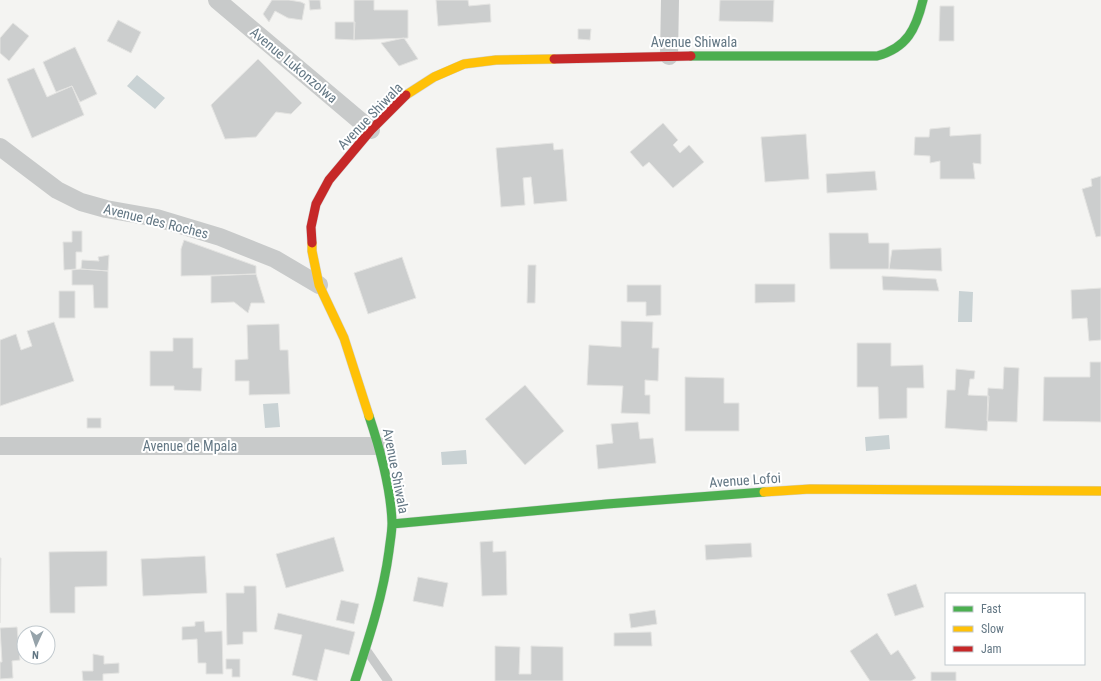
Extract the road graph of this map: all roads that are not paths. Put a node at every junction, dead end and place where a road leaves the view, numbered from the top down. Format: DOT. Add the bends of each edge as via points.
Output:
graph roads {
  1 [pos="217,0"];
  2 [pos="670,0"];
  3 [pos="923,0"];
  4 [pos="669,56"];
  5 [pos="371,130"];
  6 [pos="0,147"];
  7 [pos="319,285"];
  8 [pos="0,446"];
  9 [pos="379,446"];
  10 [pos="1101,491"];
  11 [pos="392,524"];
  12 [pos="365,649"];
  13 [pos="355,681"];
  14 [pos="388,681"];
  1 -- 5 [label="street, Avenue Lukonzolwa"];
  2 -- 4 [label="street"];
  3 -- 4 [label="street, Avenue Shiwala" via="918,21 912,32 895,50 877,56"];
  4 -- 5 [label="street, Avenue Shiwala" via="496,60 464,64 434,77 406,95"];
  5 -- 7 [label="street, Avenue Shiwala" via="329,180 316,204 311,227 312,251"];
  6 -- 7 [label="street, Avenue des Roches" via="57,190 81,202 156,218 220,237 275,259"];
  7 -- 9 [label="street, Avenue Shiwala" via="344,338"];
  8 -- 9 [label="street, Avenue de Mpala"];
  9 -- 11 [label="street, Avenue Shiwala"];
  10 -- 11 [label="street, Avenue Lofoi" via="810,489"];
  11 -- 12 [label="street, Avenue Shiwala" via="386,570"];
  12 -- 13 [label="street, Avenue Shiwala"];
  12 -- 14 [label="lane"];
}
